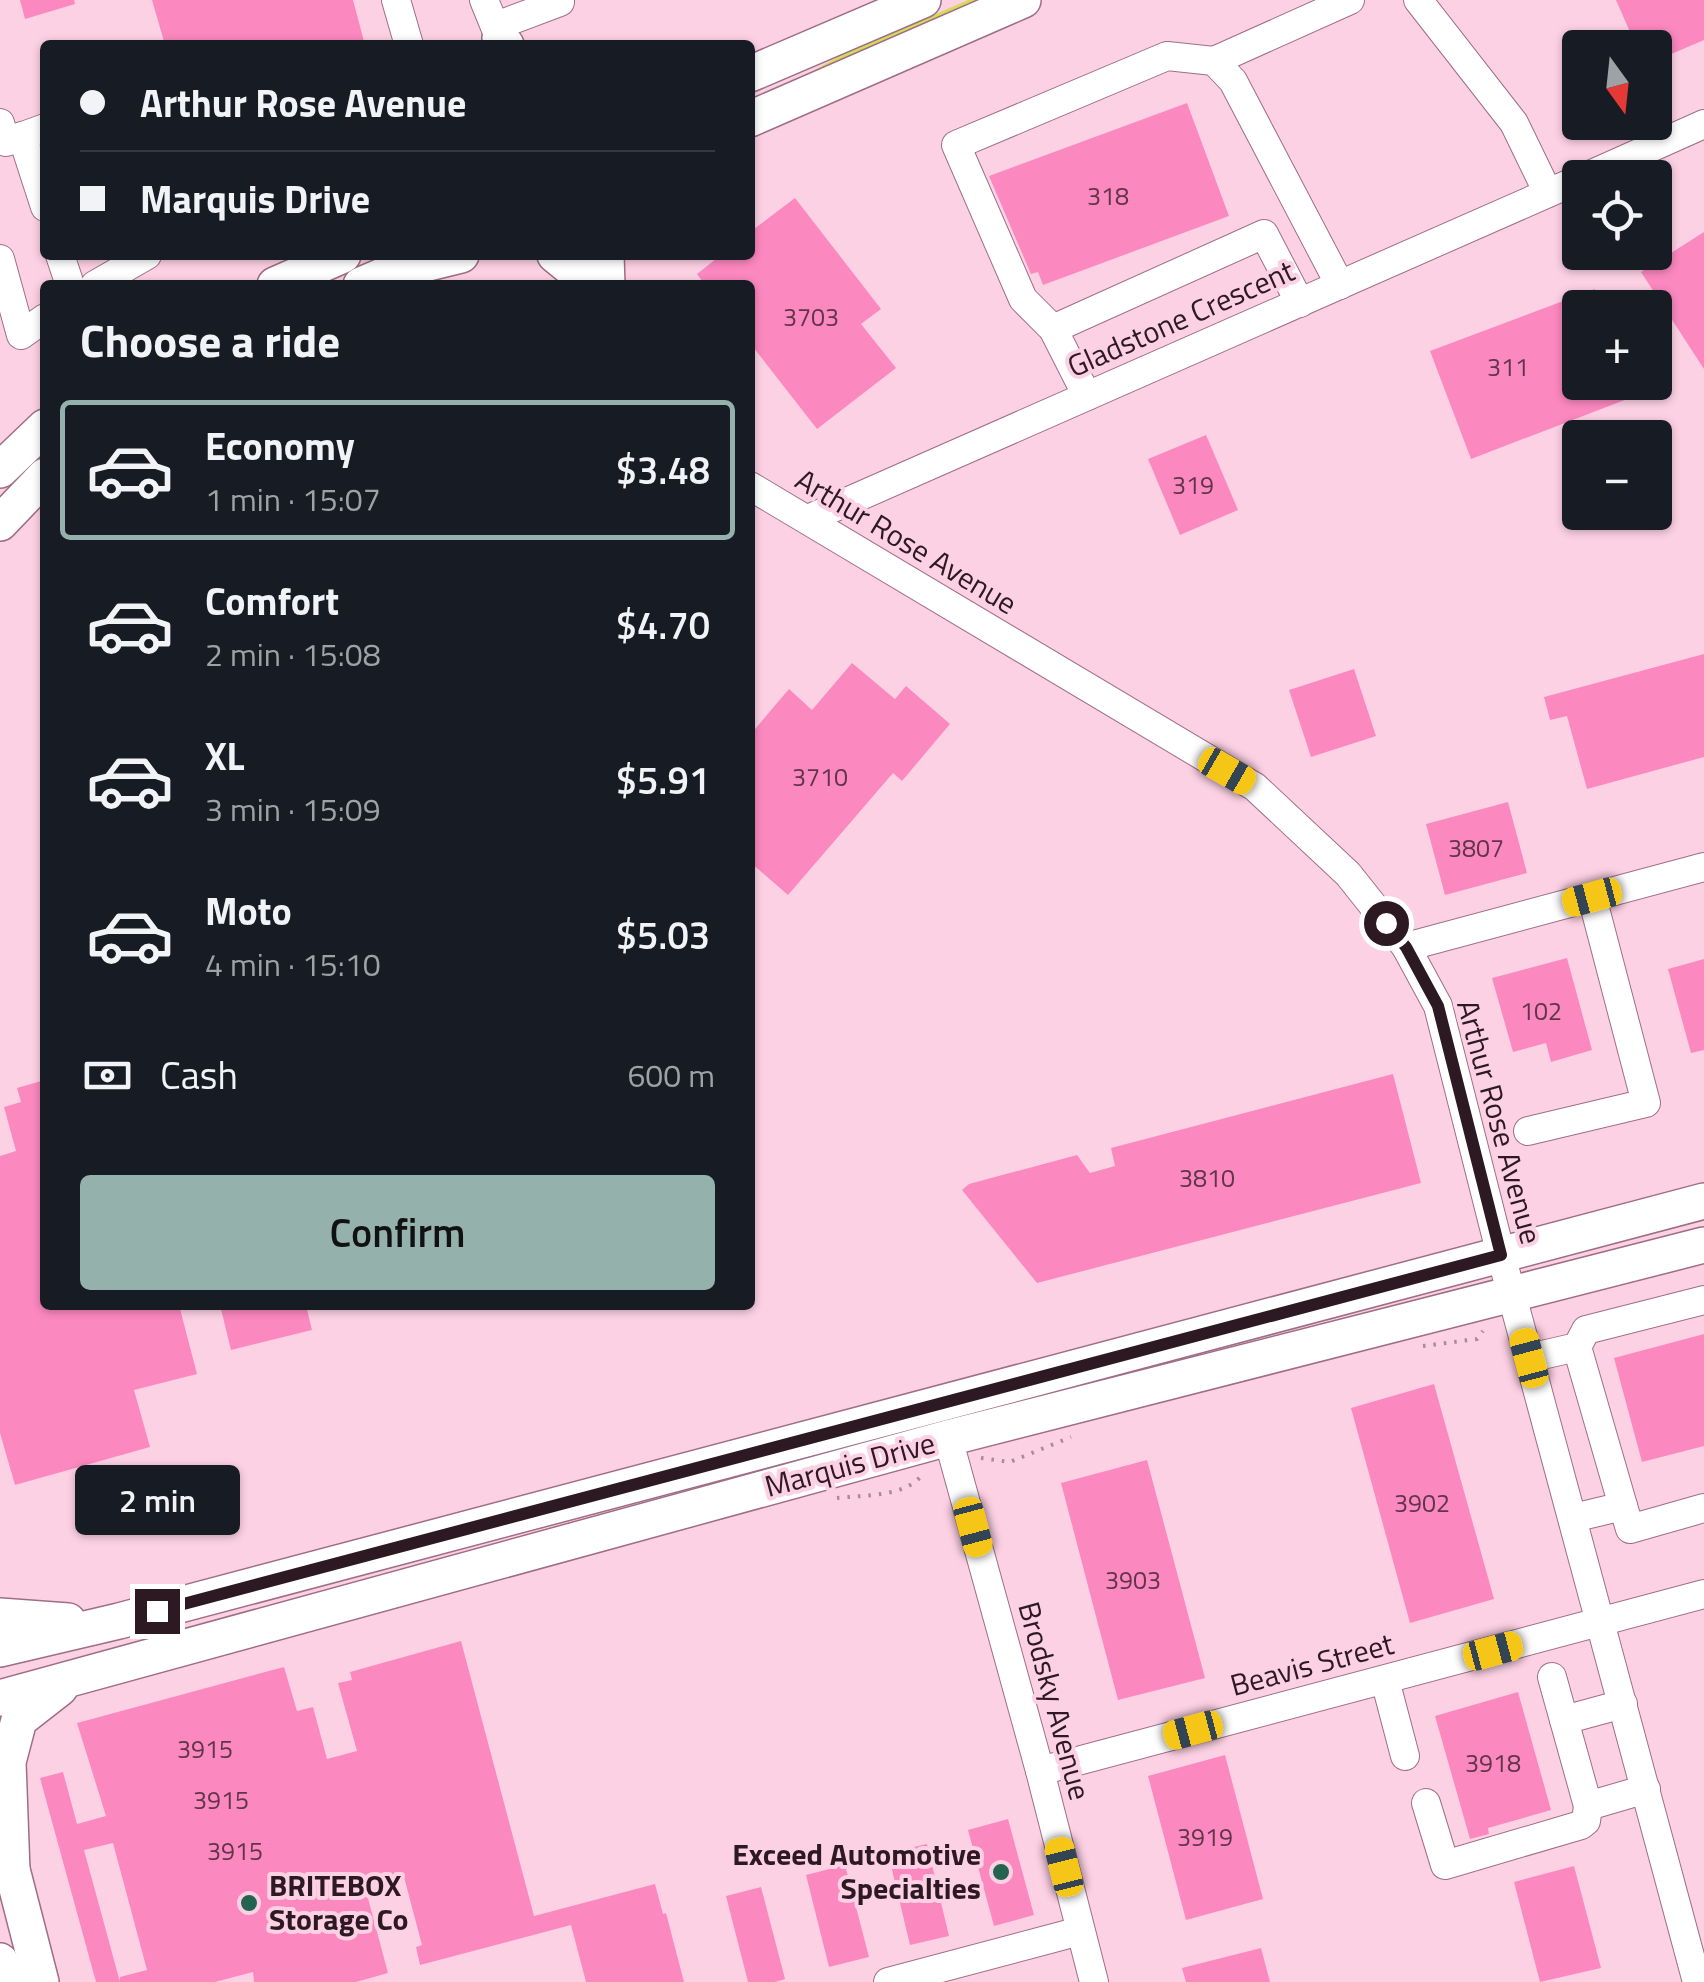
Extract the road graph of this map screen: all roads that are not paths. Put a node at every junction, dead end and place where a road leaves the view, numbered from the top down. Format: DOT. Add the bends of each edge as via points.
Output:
graph roads {
  1 [pos="396,0"];
  2 [pos="484,0"];
  3 [pos="923,0"];
  4 [pos="1023,0"];
  5 [pos="1350,0"];
  6 [pos="1418,0"];
  7 [pos="561,1"];
  8 [pos="408,40"];
  9 [pos="501,40"];
  10 [pos="1214,61"];
  11 [pos="755,72"];
  12 [pos="755,117"];
  13 [pos="1704,124"];
  14 [pos="15,134"];
  15 [pos="1622,160"];
  16 [pos="1562,187"];
  17 [pos="1548,193"];
  18 [pos="40,195"];
  19 [pos="0,259"];
  20 [pos="138,260"];
  21 [pos="332,260"];
  22 [pos="419,260"];
  23 [pos="442,260"];
  24 [pos="561,260"];
  25 [pos="374,279"];
  26 [pos="104,280"];
  27 [pos="286,280"];
  28 [pos="586,280"];
  29 [pos="1340,285"];
  30 [pos="1300,302"];
  31 [pos="40,322"];
  32 [pos="1054,329"];
  33 [pos="1087,396"];
  34 [pos="40,432"];
  35 [pos="0,470"];
  36 [pos="40,481"];
  37 [pos="755,489"];
  38 [pos="808,519"];
  39 [pos="0,522"];
  40 [pos="1704,867"];
  41 [pos="1592,897"];
  42 [pos="1406,947"];
  43 [pos="1528,1132"];
  44 [pos="1704,1201"];
  45 [pos="1704,1246"];
  46 [pos="1501,1255"];
  47 [pos="1512,1296"];
  48 [pos="1704,1300"];
  49 [pos="1576,1347"];
  50 [pos="1529,1358"];
  51 [pos="948,1438"];
  52 [pos="1624,1506"];
  53 [pos="1704,1508"];
  54 [pos="1573,1518"];
  55 [pos="1704,1594"];
  56 [pos="0,1616"];
  57 [pos="119,1622"];
  58 [pos="1601,1622"];
  59 [pos="0,1649"];
  60 [pos="1552,1677"];
  61 [pos="74,1679"];
  62 [pos="1385,1680"];
  63 [pos="0,1698"];
  64 [pos="1623,1704"];
  65 [pos="1564,1720"];
  66 [pos="1405,1756"];
  67 [pos="1040,1771"];
  68 [pos="1646,1789"];
  69 [pos="1426,1802"];
  70 [pos="1588,1806"];
  71 [pos="0,1825"];
  72 [pos="12,1871"];
  73 [pos="1080,1931"];
  74 [pos="0,1961"];
  75 [pos="6,1982"];
  76 [pos="41,1982"];
  77 [pos="888,1982"];
  78 [pos="1094,1982"];
  79 [pos="1697,1982"];
  1 -- 8 [label="street"];
  2 -- 9 [label="street"];
  3 -- 11 [label="main road"];
  4 -- 12 [label="main road"];
  5 -- 10 [label="street"];
  6 -- 17 [label="street" via="1514,123"];
  7 -- 9 [label="street"];
  10 -- 29 [label="street" via="1232,80"];
  10 -- 32 [label="street" via="1167,56 956,144 1023,298"];
  13 -- 15 [label="street, Gladstone Crescent"];
  14 -- 18 [label="street"];
  16 -- 17 [label="street, Gladstone Crescent"];
  17 -- 29 [label="street, Gladstone Crescent"];
  19 -- 31 [label="street" via="21,335"];
  20 -- 26 [label="street"];
  21 -- 27 [label="main road"];
  22 -- 25 [label="main road"];
  23 -- 25 [label="main road"];
  24 -- 28 [label="main road"];
  29 -- 30 [label="street, Gladstone Crescent"];
  30 -- 32 [label="street" via="1264,234"];
  30 -- 33 [label="street, Gladstone Crescent"];
  32 -- 33 [label="street"];
  33 -- 38 [label="street, Gladstone Crescent"];
  34 -- 35 [label="main road"];
  36 -- 39 [label="main road"];
  37 -- 38 [label="street, Arthur Rose Avenue"];
  38 -- 42 [label="street, Arthur Rose Avenue" via="1255,787 1348,874"];
  40 -- 41 [label="street"];
  41 -- 42 [label="street"];
  41 -- 43 [label="street" via="1646,1104"];
  42 -- 46 [label="street, Arthur Rose Avenue" via="1438,1006"];
  44 -- 46 [label="main road, Marquis Drive"];
  45 -- 47 [label="main road, Marquis Drive"];
  46 -- 47 [label="street, Arthur Rose Avenue"];
  46 -- 57 [label="main road, Marquis Drive"];
  47 -- 50 [label="street, Arthur Rose Avenue"];
  47 -- 51 [label="main road, Marquis Drive"];
  48 -- 49 [label="street" via="1586,1330"];
  49 -- 50 [label="street"];
  49 -- 52 [label="street"];
  50 -- 54 [label="street, Arthur Rose Avenue"];
  51 -- 61 [label="main road, Marquis Drive"];
  51 -- 67 [label="street, Brodsky Avenue"];
  52 -- 53 [label="street" via="1630,1529"];
  52 -- 54 [label="street"];
  54 -- 58 [label="street, Arthur Rose Avenue"];
  55 -- 58 [label="street, Beavis Street"];
  56 -- 57 [label="main road"];
  57 -- 59 [label="main road, Marquis Drive"];
  58 -- 62 [label="street, Beavis Street"];
  58 -- 64 [label="street, Arthur Rose Avenue"];
  60 -- 65 [label="street"];
  61 -- 63 [label="main road, Marquis Drive"];
  61 -- 72 [label="main road" via="19,1720 8,1762"];
  62 -- 66 [label="street"];
  62 -- 67 [label="street, Beavis Street"];
  64 -- 65 [label="street"];
  64 -- 68 [label="street, Arthur Rose Avenue"];
  65 -- 70 [label="street"];
  67 -- 73 [label="street, Brodsky Avenue"];
  68 -- 70 [label="street"];
  68 -- 79 [label="street, Arthur Rose Avenue"];
  69 -- 70 [label="street" via="1445,1865 1581,1826"];
  71 -- 72 [label="main road"];
  72 -- 76 [label="main road"];
  73 -- 77 [label="street"];
  73 -- 78 [label="street, Brodsky Avenue"];
  74 -- 75 [label="main road"];
}
